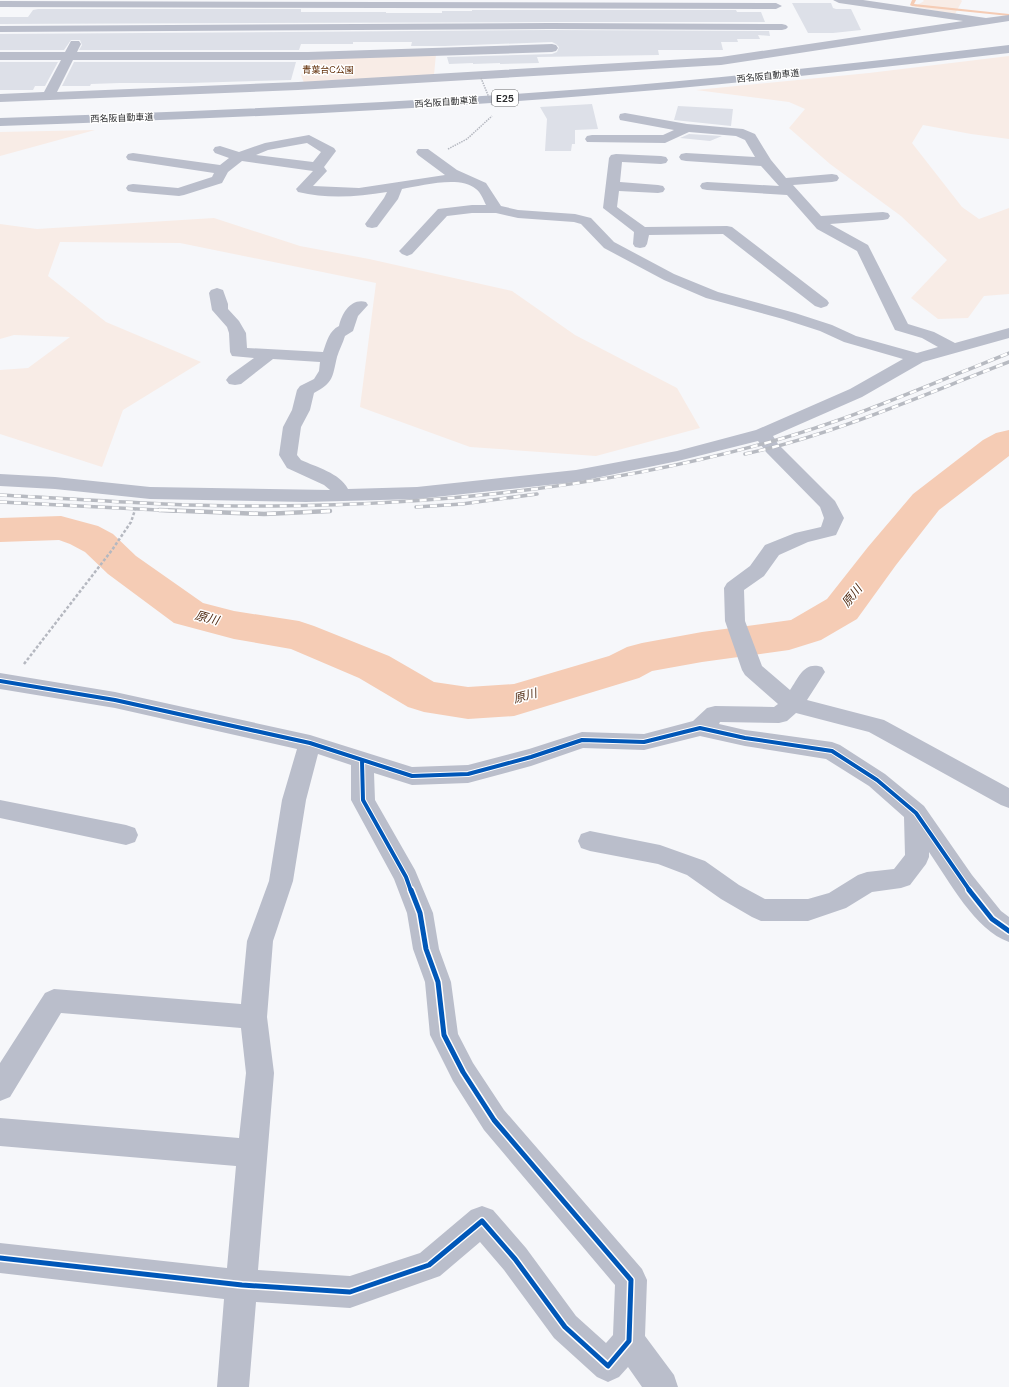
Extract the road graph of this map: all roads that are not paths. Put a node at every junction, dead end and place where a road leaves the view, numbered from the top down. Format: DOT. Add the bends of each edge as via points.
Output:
graph roads {
  1 [pos="838,0"];
  2 [pos="100,2"];
  3 [pos="324,2"];
  4 [pos="550,3"];
  5 [pos="774,3"];
  6 [pos="0,4"];
  7 [pos="1009,18"];
  8 [pos="986,21"];
  9 [pos="550,26"];
  10 [pos="782,27"];
  11 [pos="0,28"];
  12 [pos="85,28"];
  13 [pos="315,28"];
  14 [pos="1009,39"];
  15 [pos="552,48"];
  16 [pos="1009,49"];
  17 [pos="790,51"];
  18 [pos="68,55"];
  19 [pos="0,56"];
  20 [pos="308,56"];
  21 [pos="554,71"];
  22 [pos="301,77"];
  23 [pos="49,96"];
  24 [pos="0,98"];
  25 [pos="0,111"];
  26 [pos="625,117"];
  27 [pos="0,122"];
  28 [pos="687,128"];
  29 [pos="592,139"];
  30 [pos="220,150"];
  31 [pos="428,156"];
  32 [pos="133,157"];
  33 [pos="239,157"];
  34 [pos="686,157"];
  35 [pos="661,160"];
  36 [pos="765,162"];
  37 [pos="317,168"];
  38 [pos="223,170"];
  39 [pos="463,178"];
  40 [pos="832,178"];
  41 [pos="396,186"];
  42 [pos="613,186"];
  43 [pos="707,186"];
  44 [pos="786,187"];
  45 [pos="133,188"];
  46 [pos="658,189"];
  47 [pos="496,209"];
  48 [pos="883,216"];
  49 [pos="818,221"];
  50 [pos="372,224"];
  51 [pos="642,231"];
  52 [pos="407,251"];
  53 [pos="628,254"];
  54 [pos="217,293"];
  55 [pos="821,303"];
  56 [pos="360,305"];
  57 [pos="1009,333"];
  58 [pos="952,348"];
  59 [pos="268,354"];
  60 [pos="329,357"];
  61 [pos="917,358"];
  62 [pos="235,380"];
  63 [pos="762,434"];
  64 [pos="0,480"];
  65 [pos="341,495"];
  66 [pos="814,672"];
  67 [pos="0,681"];
  68 [pos="792,704"];
  69 [pos="700,728"];
  70 [pos="310,743"];
  71 [pos="362,760"];
  72 [pos="1009,799"];
  73 [pos="0,809"];
  74 [pos="916,813"];
  75 [pos="126,835"];
  76 [pos="590,841"];
  77 [pos="1009,931"];
  78 [pos="254,1017"];
  79 [pos="0,1088"];
  80 [pos="0,1132"];
  81 [pos="252,1153"];
  82 [pos="0,1258"];
  83 [pos="242,1285"];
  84 [pos="629,1341"];
  85 [pos="233,1387"];
  86 [pos="662,1387"];
  1 -- 8 [label="street"];
  2 -- 3 [label="street"];
  2 -- 6 [label="street"];
  2 -- 12 [label="street"];
  3 -- 4 [label="street"];
  3 -- 13 [label="street"];
  4 -- 5 [label="street"];
  4 -- 9 [label="street"];
  5 -- 10 [label="street"];
  7 -- 8 [label="street"];
  8 -- 17 [label="street"];
  9 -- 10 [label="street"];
  9 -- 13 [label="street"];
  9 -- 15 [label="street"];
  10 -- 17 [label="street"];
  11 -- 12 [label="street"];
  12 -- 13 [label="street"];
  12 -- 18 [label="street"];
  13 -- 20 [label="street"];
  14 -- 25 [label="highway, 西名阪自動車道 / E25" via="708,72 517,88 279,102"];
  15 -- 20 [label="street"];
  15 -- 21 [label="street"];
  16 -- 27 [label="highway, 西名阪自動車道 / E25" via="726,80 523,97 303,110"];
  17 -- 21 [label="street" via="721,62"];
  18 -- 19 [label="street"];
  18 -- 20 [label="street"];
  18 -- 23 [label="street"];
  20 -- 22 [label="street"];
  21 -- 22 [label="street"];
  22 -- 23 [label="street"];
  23 -- 24 [label="street"];
  26 -- 28 [label="street"];
  28 -- 29 [label="street" via="665,139"];
  28 -- 36 [label="street" via="738,132 750,137"];
  30 -- 33 [label="street"];
  31 -- 39 [label="street"];
  32 -- 38 [label="street"];
  33 -- 37 [label="street"];
  33 -- 37 [label="street" via="266,147 309,140 329,152"];
  33 -- 38 [label="street"];
  34 -- 36 [label="street"];
  35 -- 42 [label="street" via="616,158"];
  36 -- 44 [label="street"];
  37 -- 41 [label="street" via="320,171 303,189 321,192 359,192"];
  38 -- 45 [label="street" via="217,180 179,192"];
  39 -- 41 [label="street"];
  39 -- 47 [label="street" via="479,184"];
  40 -- 44 [label="street"];
  41 -- 50 [label="street" via="391,199"];
  42 -- 46 [label="street"];
  42 -- 51 [label="street" via="610,208"];
  43 -- 44 [label="street"];
  44 -- 49 [label="street"];
  47 -- 52 [label="street" via="443,212"];
  47 -- 53 [label="street" via="518,214 586,221 609,245"];
  48 -- 49 [label="street"];
  49 -- 58 [label="street" via="822,226 863,248 900,327 928,335"];
  51 -- 53 [label="street" via="640,243"];
  51 -- 55 [label="street" via="727,230"];
  53 -- 61 [label="street" via="669,277 712,294"];
  54 -- 59 [label="street" via="220,310 239,332 238,352"];
  56 -- 60 [label="street" via="350,315 347,328 338,333"];
  57 -- 58 [label="street"];
  58 -- 61 [label="street"];
  59 -- 60 [label="street"];
  59 -- 62 [label="street"];
  60 -- 65 [label="street" via="327,371 321,382 306,390 301,410 292,427 288,455 294,464 338,487"];
  61 -- 63 [label="street" via="856,393"];
  63 -- 65 [label="street" via="678,456 576,476 417,493"];
  63 -- 68 [label="street" via="828,505 834,518 828,530 802,536 772,550 757,570 734,588 735,622 753,670"];
  64 -- 65 [label="street" via="150,493"];
  66 -- 68 [label="street"];
  67 -- 70 [label="street" via="115,700"];
  68 -- 69 [label="street" via="779,714 715,714"];
  68 -- 72 [label="street" via="876,726"];
  69 -- 71 [label="street" via="644,742 582,740 468,774 412,776"];
  69 -- 74 [label="street" via="745,738 832,750 877,780"];
  70 -- 71 [label="street"];
  70 -- 78 [label="street" via="294,800 281,881 260,941"];
  71 -- 84 [label="street" via="363,800 406,877 420,913 426,949 438,982 444,1035 463,1072 494,1120 631,1280"];
  73 -- 75 [label="street"];
  74 -- 76 [label="street" via="917,857 901,878 867,882 837,901 808,910 761,910 696,868 660,855"];
  74 -- 77 [label="street" via="987,913"];
  78 -- 79 [label="street" via="54,1001"];
  78 -- 81 [label="street" via="260,1073"];
  80 -- 81 [label="street"];
  81 -- 83 [label="street"];
  82 -- 83 [label="street"];
  83 -- 84 [label="street" via="350,1292 429,1266 482,1221 514,1258 565,1327 608,1366"];
  83 -- 85 [label="street"];
  84 -- 86 [label="street"];
}
